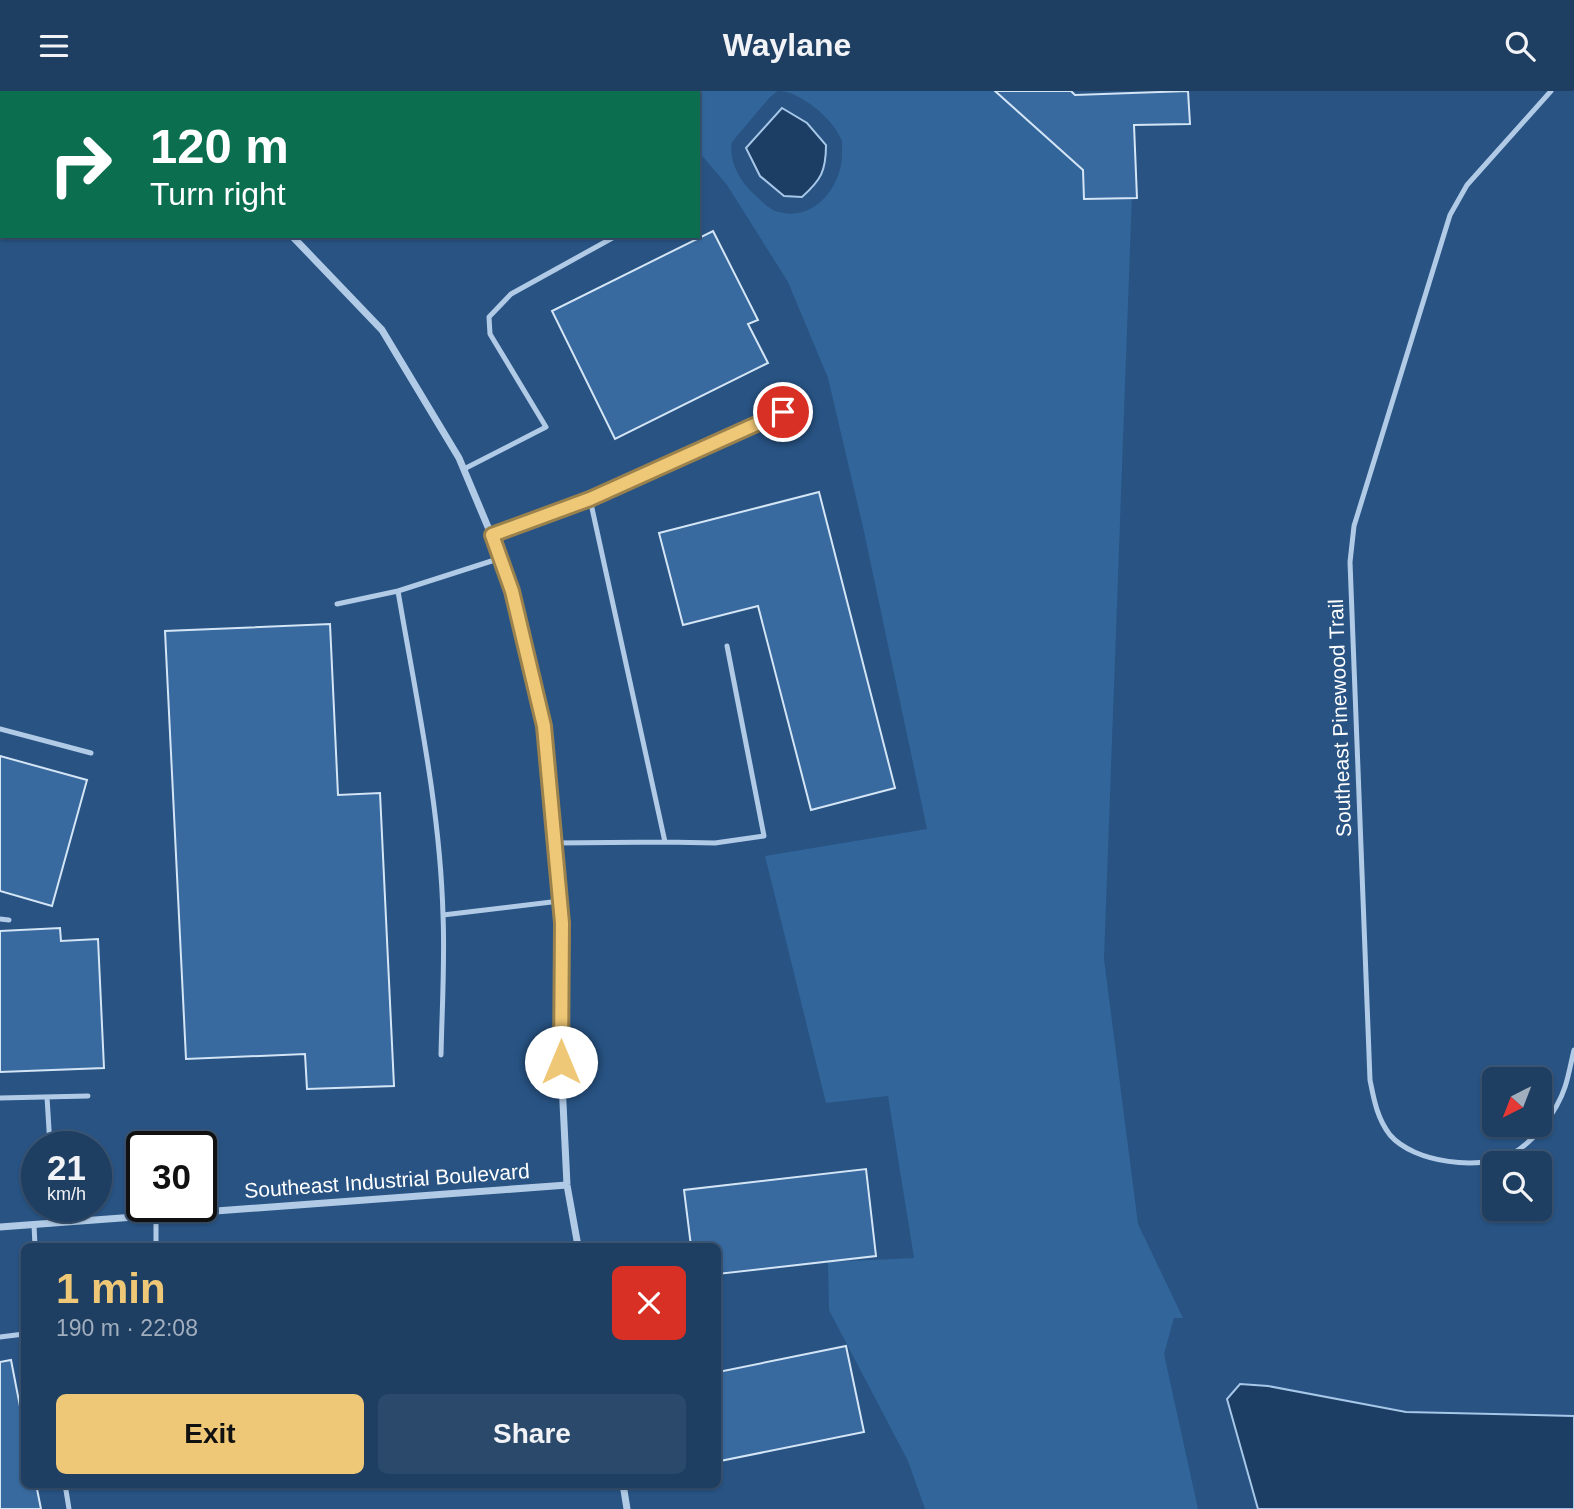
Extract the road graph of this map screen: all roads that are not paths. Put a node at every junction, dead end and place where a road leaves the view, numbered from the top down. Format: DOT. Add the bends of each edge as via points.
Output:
graph roads {
  1 [pos="1550,91"];
  2 [pos="294,238"];
  3 [pos="612,238"];
  4 [pos="783,412"];
  5 [pos="464,469"];
  6 [pos="590,499"];
  7 [pos="492,535"];
  8 [pos="501,558"];
  9 [pos="398,591"];
  10 [pos="337,604"];
  11 [pos="727,646"];
  12 [pos="0,729"];
  13 [pos="91,753"];
  14 [pos="665,842"];
  15 [pos="555,843"];
  16 [pos="560,901"];
  17 [pos="443,915"];
  18 [pos="0,919"];
  19 [pos="9,920"];
  20 [pos="1574,1050"];
  21 [pos="441,1055"];
  22 [pos="88,1096"];
  23 [pos="47,1097"];
  24 [pos="0,1098"];
  25 [pos="49,1131"];
  26 [pos="567,1185"];
  27 [pos="217,1211"];
  28 [pos="126,1218"];
  29 [pos="156,1222"];
  30 [pos="54,1223"];
  31 [pos="34,1225"];
  32 [pos="0,1227"];
  33 [pos="35,1243"];
  34 [pos="156,1243"];
  35 [pos="577,1243"];
  36 [pos="21,1334"];
  37 [pos="0,1337"];
  38 [pos="66,1488"];
  39 [pos="624,1488"];
  40 [pos="69,1509"];
  41 [pos="628,1509"];
  1 -- 20 [label="lane, Southeast Pinewood Trail" via="1467,185 1451,215 1354,526 1350,562 1370,1080 1376,1112 1392,1137 1433,1160 1480,1163 1511,1154 1553,1112"];
  2 -- 5 [label="street" via="382,330"];
  3 -- 5 [label="lane" via="510,294 489,317 490,334 546,427"];
  4 -- 6 [label="lane"];
  5 -- 7 [label="street"];
  6 -- 7 [label="lane"];
  6 -- 14 [label="lane"];
  7 -- 8 [label="street"];
  8 -- 9 [label="lane"];
  8 -- 15 [label="street" via="544,726"];
  9 -- 10 [label="lane"];
  9 -- 17 [label="lane" via="431,783"];
  11 -- 14 [label="lane" via="764,836 715,843"];
  12 -- 13 [label="lane"];
  14 -- 15 [label="lane"];
  15 -- 16 [label="street"];
  16 -- 17 [label="lane"];
  16 -- 26 [label="street"];
  17 -- 21 [label="lane"];
  18 -- 19 [label="lane"];
  22 -- 23 [label="lane"];
  23 -- 24 [label="lane"];
  23 -- 25 [label="lane"];
  26 -- 27 [label="street, Southeast Industrial Boulevard"];
  26 -- 35 [label="street"];
  28 -- 30 [label="street, Southeast Industrial Boulevard"];
  29 -- 34 [label="lane"];
  30 -- 31 [label="street, Southeast Industrial Boulevard"];
  31 -- 32 [label="street, Southeast Industrial Boulevard"];
  31 -- 33 [label="lane"];
  36 -- 37 [label="lane"];
  38 -- 40 [label="lane"];
  39 -- 41 [label="street"];
}
